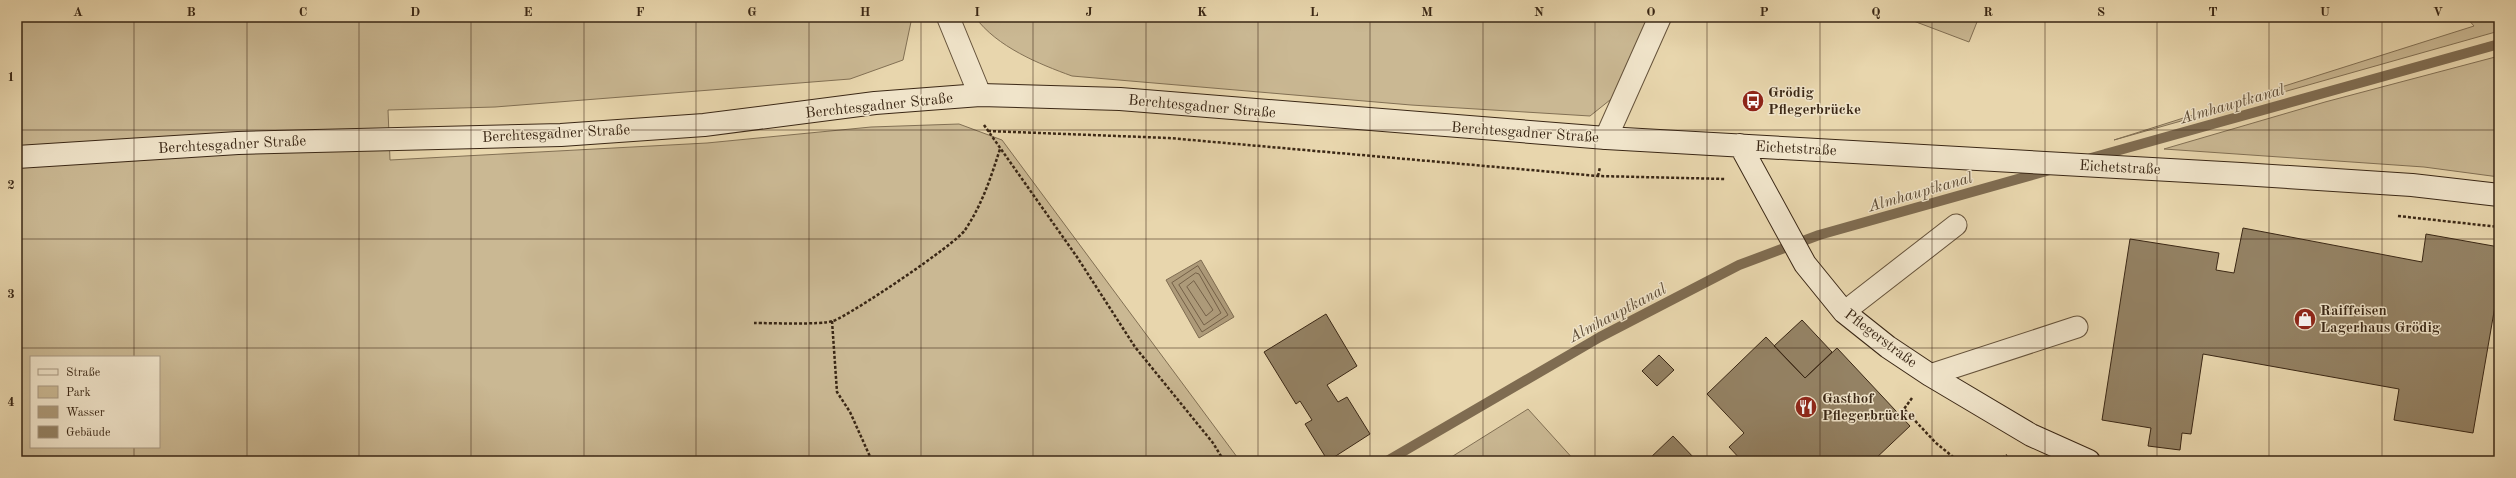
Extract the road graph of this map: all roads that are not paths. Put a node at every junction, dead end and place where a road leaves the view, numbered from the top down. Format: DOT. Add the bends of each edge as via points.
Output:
graph roads {
  1 [pos="948,17"];
  2 [pos="1660,17"];
  3 [pos="980,95"];
  4 [pos="1606,138"];
  5 [pos="1740,145"];
  6 [pos="17,157"];
  7 [pos="2499,195"];
  8 [pos="1956,225"];
  9 [pos="1844,312"];
  10 [pos="2077,327"];
  11 [pos="1930,375"];
  12 [pos="2089,461"];
  1 -- 3 [label="main road"];
  2 -- 4 [label="main road"];
  3 -- 4 [label="main road, Berchtesgadner Straße" via="1120,99"];
  3 -- 6 [label="main road, Berchtesgadner Straße" via="875,103 704,125 569,134 238,143"];
  4 -- 5 [label="main road, Berchtesgadner Straße"];
  5 -- 7 [label="main road, Eichetstraße" via="2412,185"];
  5 -- 9 [label="main road, Pflegerstraße" via="1805,264"];
  8 -- 9 [label="lane"];
  9 -- 11 [label="main road, Pflegerstraße" via="1888,347"];
  10 -- 11 [label="lane"];
  11 -- 12 [label="main road, Pflegerstraße" via="2031,435"];
}
